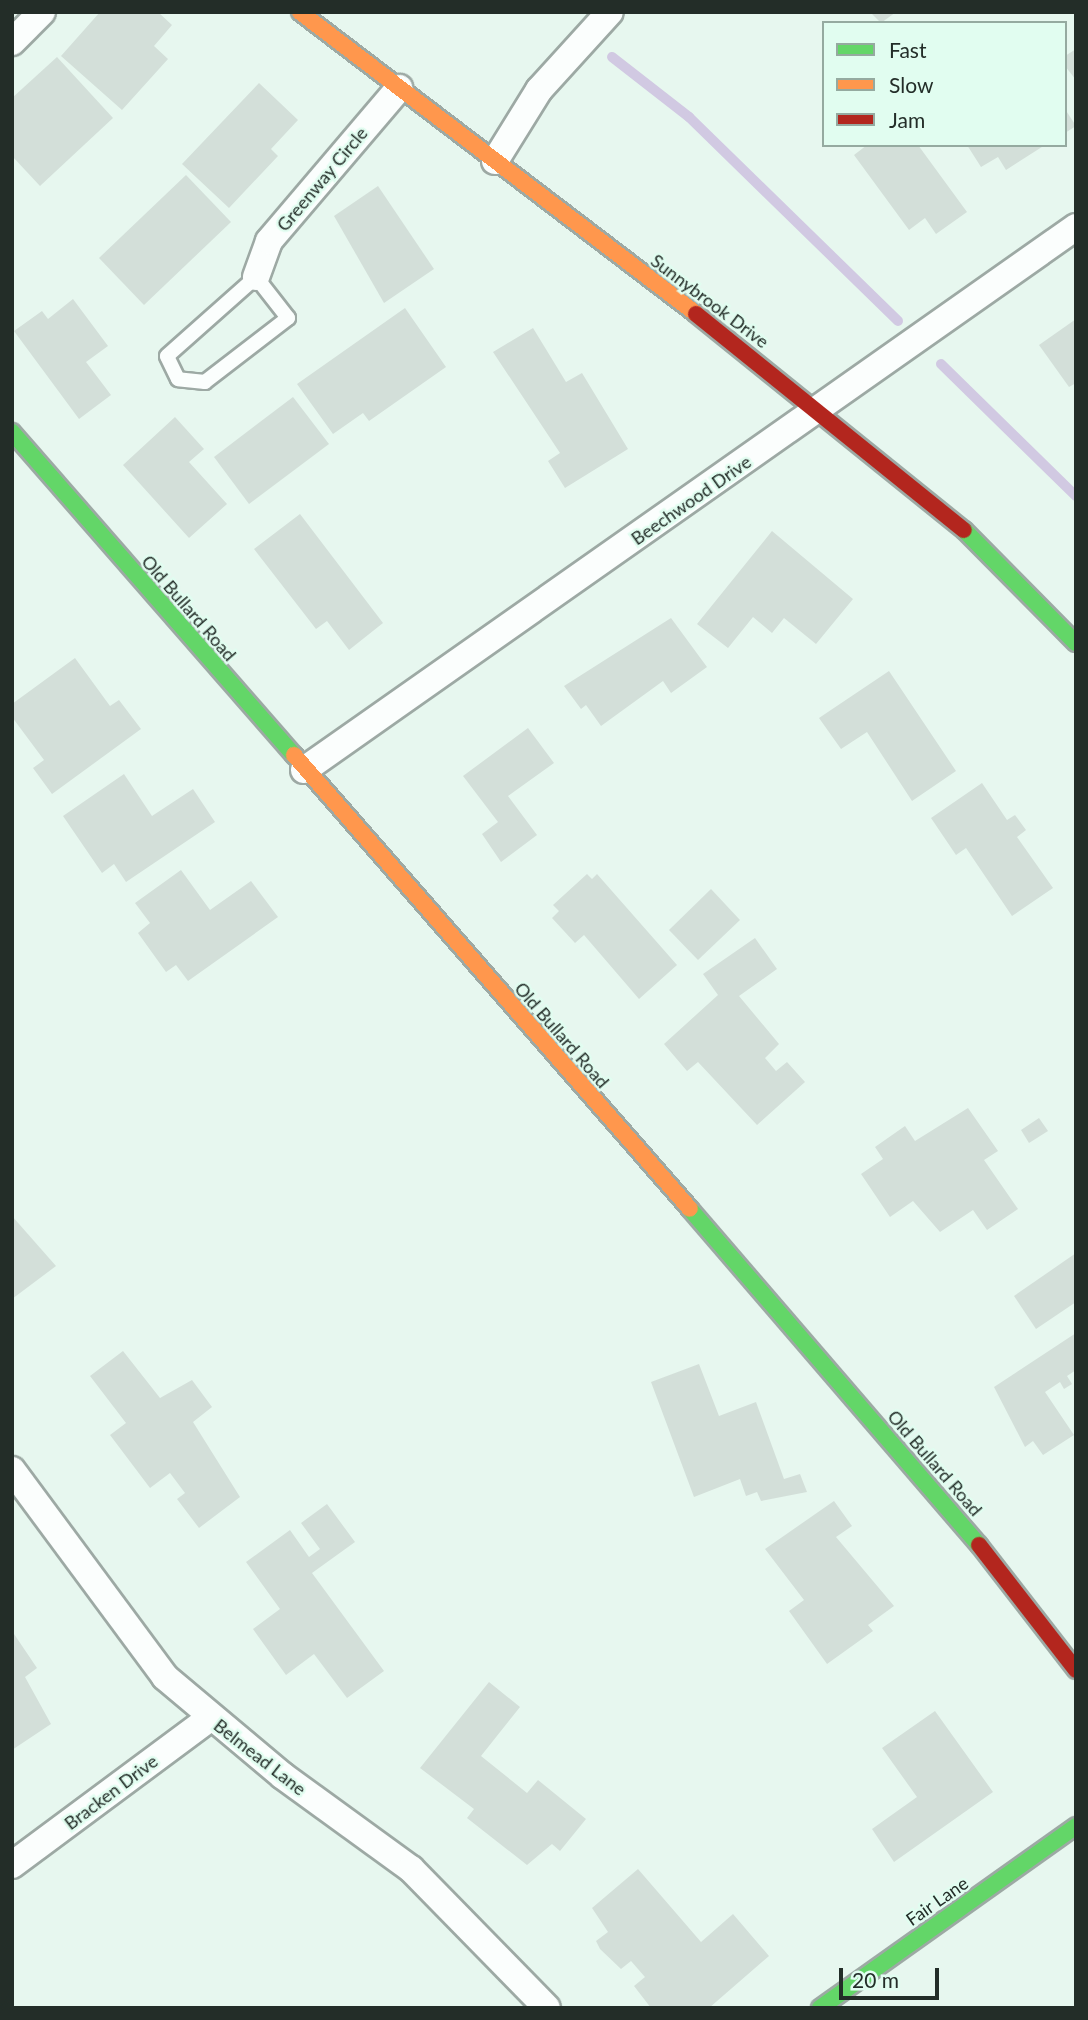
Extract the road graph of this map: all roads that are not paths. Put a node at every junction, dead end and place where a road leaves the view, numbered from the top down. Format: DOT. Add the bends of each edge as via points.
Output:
graph roads {
  1 [pos="42,12"];
  2 [pos="300,12"];
  3 [pos="610,12"];
  4 [pos="12,42"];
  5 [pos="399,88"];
  6 [pos="495,161"];
  7 [pos="1076,227"];
  8 [pos="256,277"];
  9 [pos="820,410"];
  10 [pos="12,432"];
  11 [pos="1076,643"];
  12 [pos="304,770"];
  13 [pos="12,1470"];
  14 [pos="1076,1670"];
  15 [pos="210,1718"];
  16 [pos="1076,1826"];
  17 [pos="12,1865"];
  18 [pos="547,2008"];
  19 [pos="820,2008"];
  1 -- 4 [label="street"];
  2 -- 5 [label="street, Sunnybrook Drive"];
  3 -- 6 [label="street" via="539,90"];
  5 -- 6 [label="street, Sunnybrook Drive"];
  5 -- 8 [label="street, Greenway Circle" via="269,241"];
  6 -- 9 [label="street, Sunnybrook Drive"];
  7 -- 9 [label="street, Beechwood Drive"];
  8 -- 8 [label="lane" via="167,356 178,379 205,382 289,317"];
  9 -- 11 [label="street, Sunnybrook Drive" via="1003,562"];
  9 -- 12 [label="street, Beechwood Drive"];
  10 -- 12 [label="street, Old Bullard Road"];
  12 -- 14 [label="street, Old Bullard Road" via="954,1512"];
  13 -- 15 [label="street, Belmead Lane" via="165,1677"];
  15 -- 17 [label="street, Bracken Drive"];
  15 -- 18 [label="street, Belmead Lane" via="411,1869"];
  16 -- 19 [label="street, Fair Lane"];
}
